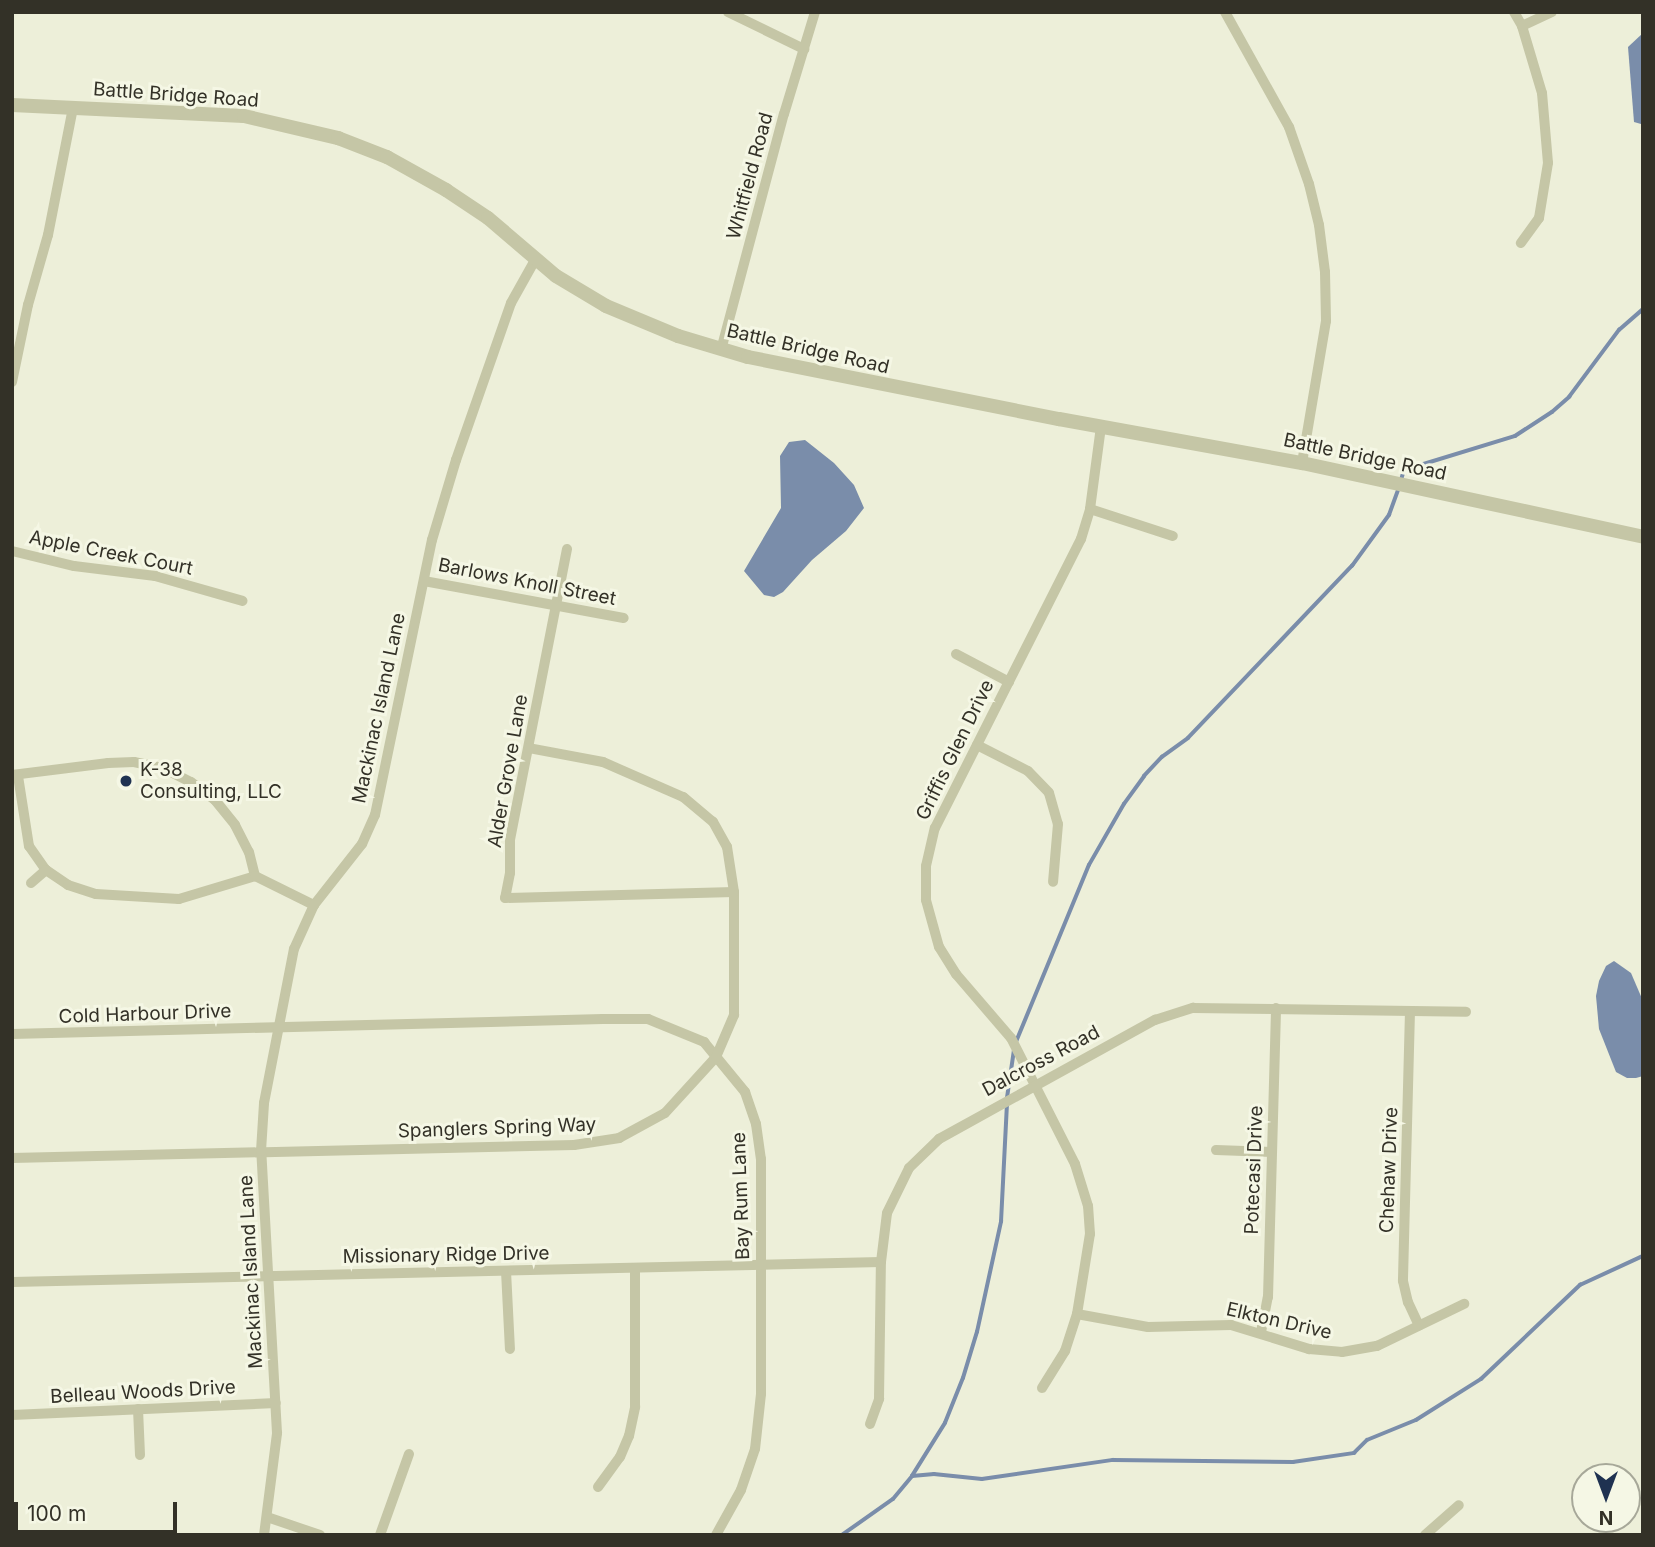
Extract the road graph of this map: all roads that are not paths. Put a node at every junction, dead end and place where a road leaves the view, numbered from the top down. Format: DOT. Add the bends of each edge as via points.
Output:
graph roads {
  1 [pos="728,12"];
  2 [pos="815,12"];
  3 [pos="1225,12"];
  4 [pos="1514,12"];
  5 [pos="1552,12"];
  6 [pos="1522,26"];
  7 [pos="804,49"];
  8 [pos="12,105"];
  9 [pos="72,108"];
  10 [pos="1521,243"];
  11 [pos="536,260"];
  12 [pos="722,350"];
  13 [pos="12,382"];
  14 [pos="1101,427"];
  15 [pos="1302,463"];
  16 [pos="1090,509"];
  17 [pos="1173,536"];
  18 [pos="1643,537"];
  19 [pos="567,549"];
  20 [pos="12,551"];
  21 [pos="424,581"];
  22 [pos="243,601"];
  23 [pos="556,606"];
  24 [pos="624,618"];
  25 [pos="956,654"];
  26 [pos="1009,682"];
  27 [pos="977,745"];
  28 [pos="529,748"];
  29 [pos="15,776"];
  30 [pos="47,870"];
  31 [pos="255,876"];
  32 [pos="1053,882"];
  33 [pos="31,883"];
  34 [pos="734,892"];
  35 [pos="314,905"];
  36 [pos="1276,1008"];
  37 [pos="1410,1011"];
  38 [pos="1466,1012"];
  39 [pos="278,1027"];
  40 [pos="12,1034"];
  41 [pos="716,1057"];
  42 [pos="1034,1084"];
  43 [pos="1216,1150"];
  44 [pos="261,1151"];
  45 [pos="1272,1152"];
  46 [pos="12,1158"];
  47 [pos="881,1262"];
  48 [pos="761,1263"];
  49 [pos="635,1268"];
  50 [pos="506,1271"];
  51 [pos="269,1276"];
  52 [pos="12,1282"];
  53 [pos="1464,1304"];
  54 [pos="1077,1314"];
  55 [pos="1419,1326"];
  56 [pos="1261,1332"];
  57 [pos="510,1349"];
  58 [pos="1042,1388"];
  59 [pos="276,1403"];
  60 [pos="138,1409"];
  61 [pos="12,1415"];
  62 [pos="870,1424"];
  63 [pos="409,1454"];
  64 [pos="139,1455"];
  65 [pos="598,1487"];
  66 [pos="1460,1504"];
  67 [pos="267,1517"];
  68 [pos="264,1535"];
  69 [pos="320,1535"];
  70 [pos="380,1535"];
  71 [pos="716,1535"];
  72 [pos="1425,1535"];
  1 -- 7 [label="street"];
  2 -- 7 [label="street, Whitfield Road"];
  3 -- 15 [label="street" via="1289,127 1319,225 1326,321"];
  4 -- 6 [label="street"];
  5 -- 6 [label="street"];
  6 -- 10 [label="street" via="1542,93 1548,163 1539,218"];
  7 -- 12 [label="street, Whitfield Road"];
  8 -- 9 [label="street, Battle Bridge Road"];
  9 -- 11 [label="street, Battle Bridge Road" via="244,116 338,138 387,157 446,190 488,218"];
  9 -- 13 [label="street" via="48,235"];
  11 -- 12 [label="street, Battle Bridge Road" via="606,306"];
  11 -- 21 [label="street, Mackinac Island Lane" via="511,303 456,460"];
  12 -- 14 [label="street, Battle Bridge Road"];
  14 -- 15 [label="street, Battle Bridge Road"];
  14 -- 16 [label="street, Griffis Glen Drive"];
  15 -- 18 [label="street, Battle Bridge Road"];
  16 -- 17 [label="street"];
  16 -- 26 [label="street, Griffis Glen Drive" via="1081,539"];
  19 -- 23 [label="street, Alder Grove Lane"];
  20 -- 22 [label="street, Apple Creek Court" via="74,566 155,576"];
  21 -- 23 [label="street, Barlows Knoll Street"];
  21 -- 35 [label="street, Mackinac Island Lane" via="375,815 362,844"];
  23 -- 24 [label="street, Barlows Knoll Street"];
  23 -- 28 [label="street, Alder Grove Lane"];
  25 -- 26 [label="street"];
  26 -- 27 [label="street, Griffis Glen Drive"];
  27 -- 32 [label="street" via="1028,771 1049,793 1058,824"];
  27 -- 42 [label="street, Griffis Glen Drive" via="935,828 926,866 926,900 934,934 947,961 1006,1031"];
  28 -- 34 [label="street, Spanglers Spring Way" via="603,762 695,805 713,822 727,847"];
  28 -- 34 [label="street, Alder Grove Lane" via="510,840 505,898"];
  29 -- 30 [label="street" via="29,846"];
  29 -- 31 [label="street" via="108,763 163,768 215,800 236,825"];
  30 -- 31 [label="street" via="68,886 150,900 179,899"];
  30 -- 33 [label="street"];
  31 -- 35 [label="street"];
  34 -- 41 [label="street, Spanglers Spring Way" via="736,1003 731,1027"];
  35 -- 39 [label="street, Mackinac Island Lane" via="294,949"];
  36 -- 37 [label="street, Dalcross Road"];
  36 -- 42 [label="street, Dalcross Road" via="1193,1007 1155,1020"];
  36 -- 45 [label="street, Potecasi Drive"];
  37 -- 38 [label="street, Dalcross Road"];
  37 -- 55 [label="street, Chehaw Drive" via="1403,1281"];
  39 -- 40 [label="street, Cold Harbour Drive"];
  39 -- 41 [label="street, Bay Rum Lane" via="648,1019 704,1042"];
  39 -- 44 [label="street, Mackinac Island Lane" via="264,1103"];
  41 -- 44 [label="street, Spanglers Spring Way" via="658,1118 606,1142"];
  41 -- 48 [label="street, Bay Rum Lane" via="745,1092 758,1133"];
  42 -- 47 [label="street, Dalcross Road" via="955,1128 923,1152 899,1184 890,1206"];
  42 -- 54 [label="street, Griffis Glen Drive" via="1075,1164 1088,1206 1090,1234"];
  43 -- 45 [label="street"];
  44 -- 46 [label="street, Spanglers Spring Way"];
  44 -- 51 [label="street, Mackinac Island Lane"];
  45 -- 56 [label="street, Potecasi Drive" via="1268,1297"];
  47 -- 48 [label="street, Missionary Ridge Drive"];
  47 -- 62 [label="street, Dalcross Road" via="880,1388"];
  48 -- 49 [label="street, Missionary Ridge Drive"];
  48 -- 71 [label="street, Bay Rum Lane" via="761,1394 755,1449 741,1490"];
  49 -- 50 [label="street, Missionary Ridge Drive"];
  49 -- 65 [label="street" via="635,1407 620,1457"];
  50 -- 51 [label="street, Missionary Ridge Drive"];
  50 -- 57 [label="street"];
  51 -- 52 [label="street, Missionary Ridge Drive"];
  51 -- 59 [label="street, Mackinac Island Lane"];
  53 -- 55 [label="street, Elkton Drive"];
  54 -- 56 [label="street, Elkton Drive" via="1126,1325 1214,1324"];
  54 -- 58 [label="street, Griffis Glen Drive" via="1065,1351"];
  55 -- 56 [label="street, Elkton Drive" via="1377,1346 1342,1352 1309,1349"];
  59 -- 60 [label="street, Belleau Woods Drive"];
  59 -- 67 [label="street, Mackinac Island Lane" via="276,1450"];
  60 -- 61 [label="street, Belleau Woods Drive"];
  60 -- 64 [label="street"];
  63 -- 70 [label="street"];
  66 -- 72 [label="street"];
  67 -- 68 [label="street, Mackinac Island Lane"];
  67 -- 69 [label="street"];
}
